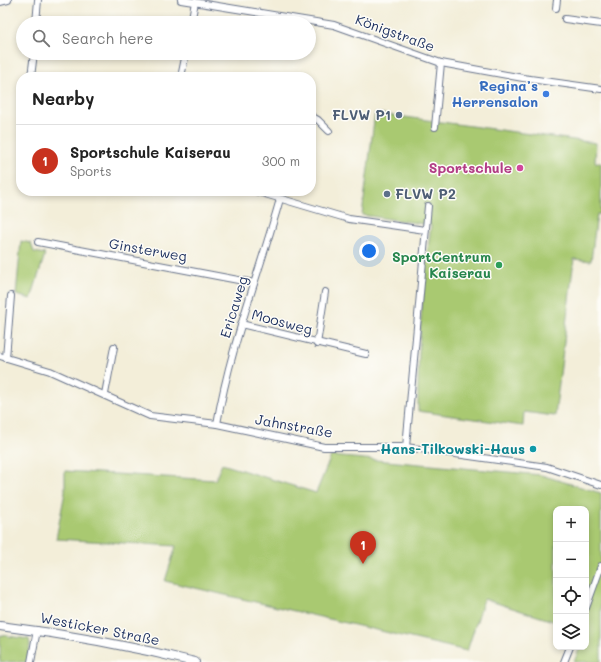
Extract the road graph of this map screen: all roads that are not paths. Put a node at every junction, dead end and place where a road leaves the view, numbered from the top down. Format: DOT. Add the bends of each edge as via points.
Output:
graph roads {
  1 [pos="8,0"];
  2 [pos="38,0"];
  3 [pos="181,0"];
  4 [pos="557,0"];
  5 [pos="0,2"];
  6 [pos="195,2"];
  7 [pos="556,8"];
  8 [pos="37,16"];
  9 [pos="192,16"];
  10 [pos="280,16"];
  11 [pos="565,19"];
  12 [pos="316,22"];
  13 [pos="601,24"];
  14 [pos="33,60"];
  15 [pos="185,60"];
  16 [pos="441,63"];
  17 [pos="32,72"];
  18 [pos="182,72"];
  19 [pos="601,89"];
  20 [pos="316,119"];
  21 [pos="435,127"];
  22 [pos="329,131"];
  23 [pos="271,196"];
  24 [pos="280,199"];
  25 [pos="428,206"];
  26 [pos="425,230"];
  27 [pos="38,242"];
  28 [pos="254,282"];
  29 [pos="325,292"];
  30 [pos="11,296"];
  31 [pos="241,324"];
  32 [pos="317,344"];
  33 [pos="114,348"];
  34 [pos="366,354"];
  35 [pos="3,357"];
  36 [pos="105,394"];
  37 [pos="217,424"];
  38 [pos="406,447"];
  39 [pos="601,485"];
  40 [pos="601,566"];
  41 [pos="589,600"];
  42 [pos="0,626"];
  43 [pos="37,630"];
  44 [pos="569,650"];
  45 [pos="31,662"];
  46 [pos="195,662"];
  47 [pos="564,662"];
  1 -- 5 [label="street"];
  2 -- 8 [label="street"];
  3 -- 6 [label="street, Königstraße"];
  4 -- 7 [label="street"];
  6 -- 9 [label="street"];
  6 -- 10 [label="street, Königstraße"];
  11 -- 13 [label="street"];
  12 -- 16 [label="street, Königstraße" via="334,25"];
  14 -- 17 [label="street"];
  15 -- 18 [label="street"];
  16 -- 19 [label="street, Königstraße"];
  16 -- 21 [label="street"];
  20 -- 22 [label="street"];
  23 -- 24 [label="street"];
  24 -- 26 [label="street" via="349,219"];
  24 -- 28 [label="street, Ericaweg"];
  25 -- 26 [label="street"];
  26 -- 38 [label="street"];
  27 -- 28 [label="street, Ginsterweg"];
  28 -- 31 [label="street, Ericaweg"];
  29 -- 32 [label="street, Moosweg"];
  30 -- 35 [label="street"];
  31 -- 32 [label="street, Moosweg"];
  31 -- 37 [label="street, Ericaweg" via="222,389"];
  32 -- 34 [label="street, Moosweg"];
  33 -- 36 [label="street"];
  35 -- 36 [label="street, Jahnstraße" via="50,371"];
  36 -- 37 [label="street, Jahnstraße" via="150,416"];
  37 -- 38 [label="street, Jahnstraße" via="324,447"];
  38 -- 39 [label="street, Jahnstraße" via="547,467"];
  40 -- 41 [label="street"];
  42 -- 43 [label="street, Westicker Straße"];
  43 -- 45 [label="street"];
  43 -- 46 [label="street, Westicker Straße" via="142,649"];
  44 -- 47 [label="street"];
}
